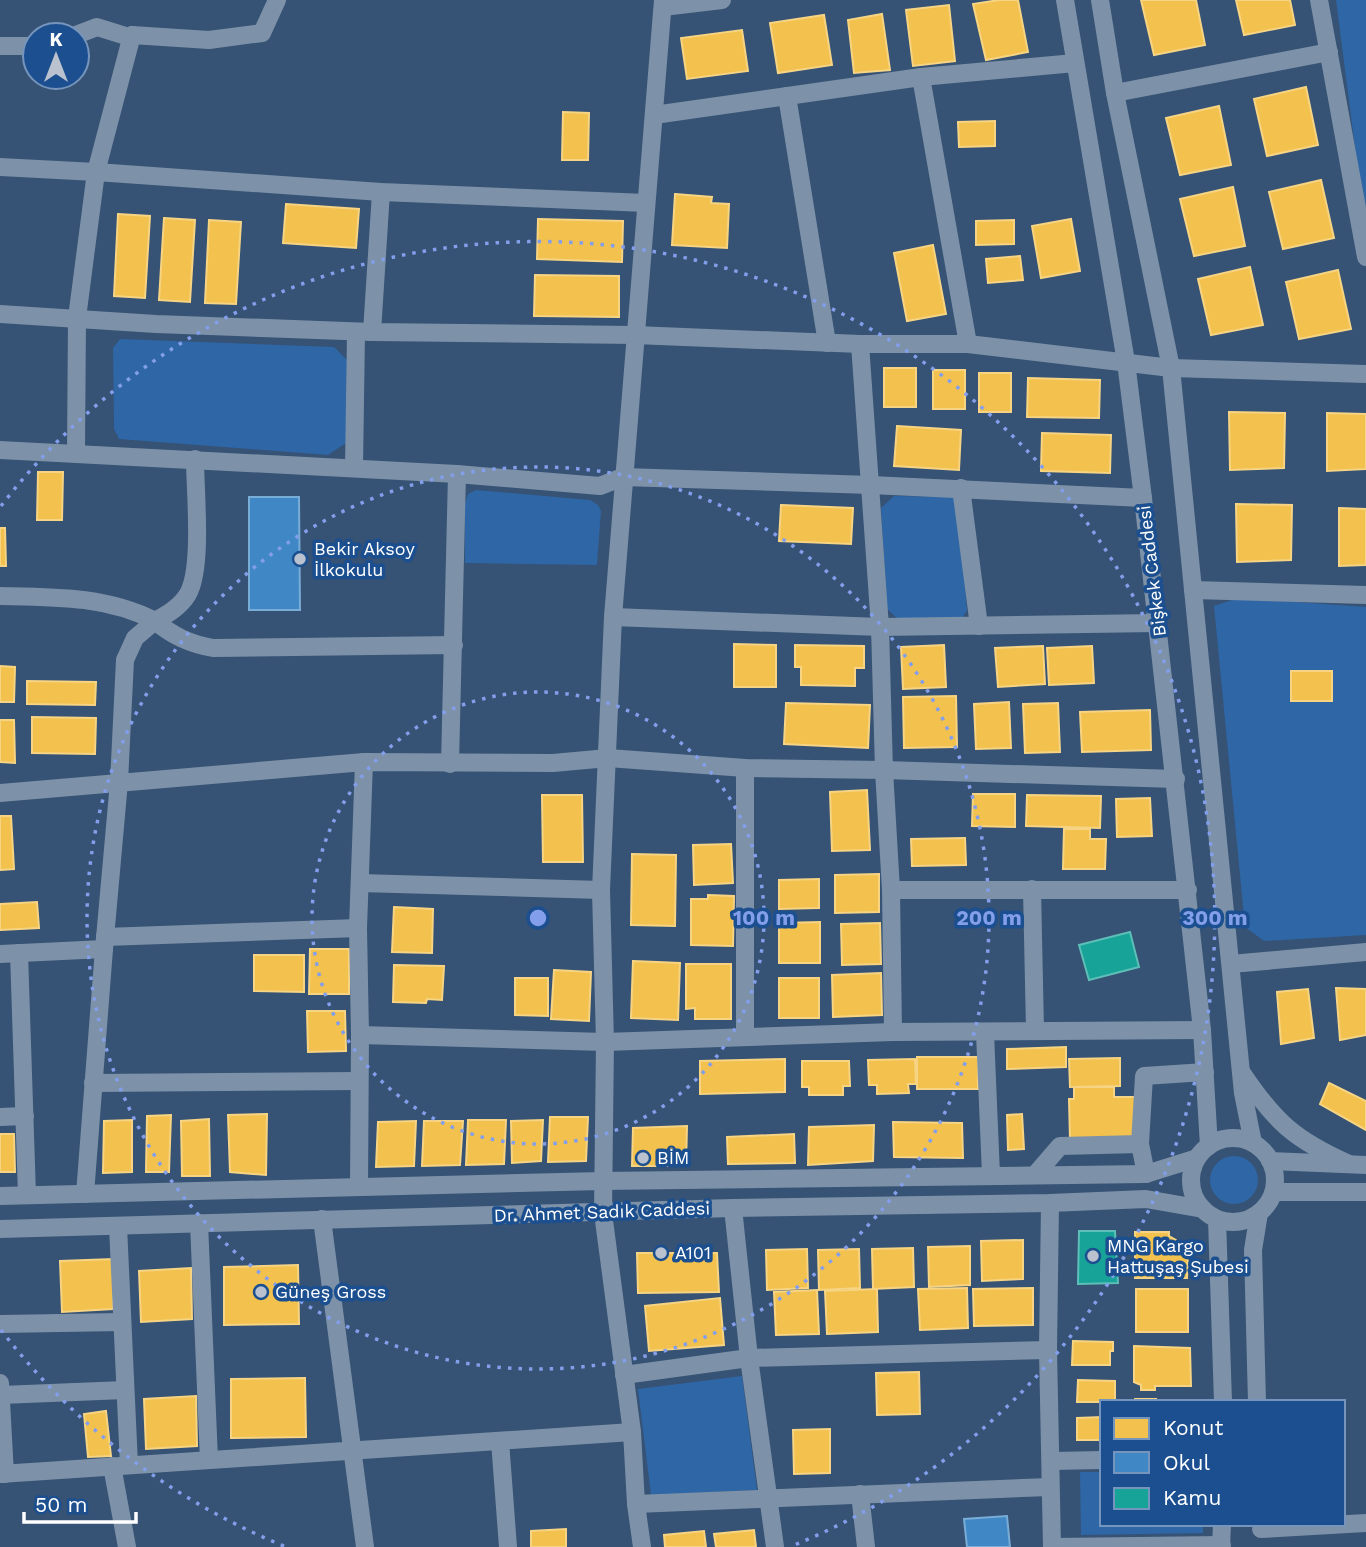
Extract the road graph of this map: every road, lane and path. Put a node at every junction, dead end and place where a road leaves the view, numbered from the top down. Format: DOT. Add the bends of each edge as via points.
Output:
graph roads {
  1 [pos="277,0"];
  2 [pos="722,0"];
  3 [pos="1065,0"];
  4 [pos="1100,0"];
  5 [pos="1319,0"];
  6 [pos="663,3"];
  7 [pos="91,29"];
  8 [pos="132,35"];
  9 [pos="0,46"];
  10 [pos="21,46"];
  11 [pos="1329,52"];
  12 [pos="1075,63"];
  13 [pos="921,76"];
  14 [pos="1115,93"];
  15 [pos="786,96"];
  16 [pos="654,115"];
  17 [pos="0,167"];
  18 [pos="96,172"];
  19 [pos="381,192"];
  20 [pos="646,203"];
  21 [pos="1366,257"];
  22 [pos="0,314"];
  23 [pos="77,318"];
  24 [pos="364,332"];
  25 [pos="635,335"];
  26 [pos="827,343"];
  27 [pos="968,344"];
  28 [pos="860,345"];
  29 [pos="1126,362"];
  30 [pos="1171,368"];
  31 [pos="1366,374"];
  32 [pos="0,450"];
  33 [pos="76,453"];
  34 [pos="195,458"];
  35 [pos="354,468"];
  36 [pos="457,474"];
  37 [pos="623,477"];
  38 [pos="871,485"];
  39 [pos="961,488"];
  40 [pos="1143,498"];
  41 [pos="1194,590"];
  42 [pos="1366,595"];
  43 [pos="0,596"];
  44 [pos="613,617"];
  45 [pos="155,621"];
  46 [pos="1158,623"];
  47 [pos="979,626"];
  48 [pos="880,627"];
  49 [pos="454,645"];
  50 [pos="608,758"];
  51 [pos="364,762"];
  52 [pos="450,764"];
  53 [pos="745,768"];
  54 [pos="884,770"];
  55 [pos="1176,779"];
  56 [pos="119,782"];
  57 [pos="0,793"];
  58 [pos="360,883"];
  59 [pos="1032,889"];
  60 [pos="601,890"];
  61 [pos="891,890"];
  62 [pos="1188,890"];
  63 [pos="358,928"];
  64 [pos="105,943"];
  65 [pos="1366,952"];
  66 [pos="19,953"];
  67 [pos="0,954"];
  68 [pos="1231,964"];
  69 [pos="1035,1030"];
  70 [pos="1202,1030"];
  71 [pos="893,1032"];
  72 [pos="985,1032"];
  73 [pos="360,1035"];
  74 [pos="745,1036"];
  75 [pos="605,1042"];
  76 [pos="1205,1072"];
  77 [pos="1241,1072"];
  78 [pos="359,1081"];
  79 [pos="93,1083"];
  80 [pos="25,1116"];
  81 [pos="0,1118"];
  82 [pos="1253,1143"];
  83 [pos="1140,1144"];
  84 [pos="1203,1152"];
  85 [pos="1270,1161"];
  86 [pos="1357,1165"];
  87 [pos="1146,1174"];
  88 [pos="991,1175"];
  89 [pos="1035,1175"];
  90 [pos="602,1181"];
  91 [pos="359,1187"];
  92 [pos="1273,1192"];
  93 [pos="1366,1192"];
  94 [pos="85,1194"];
  95 [pos="27,1195"];
  96 [pos="0,1196"];
  97 [pos="1050,1203"];
  98 [pos="733,1208"];
  99 [pos="603,1213"];
  100 [pos="1259,1213"];
  101 [pos="1210,1214"];
  102 [pos="322,1219"];
  103 [pos="199,1223"];
  104 [pos="118,1226"];
  105 [pos="0,1229"];
  106 [pos="122,1322"];
  107 [pos="0,1324"];
  108 [pos="1048,1350"];
  109 [pos="749,1358"];
  110 [pos="624,1375"];
  111 [pos="0,1384"];
  112 [pos="125,1391"];
  113 [pos="1,1395"];
  114 [pos="1223,1400"];
  115 [pos="1257,1400"];
  116 [pos="632,1432"];
  117 [pos="500,1441"];
  118 [pos="352,1451"];
  119 [pos="209,1460"];
  120 [pos="1100,1460"];
  121 [pos="1052,1461"];
  122 [pos="120,1466"];
  123 [pos="2,1474"];
  124 [pos="1049,1487"];
  125 [pos="860,1494"];
  126 [pos="767,1497"];
  127 [pos="636,1504"];
  128 [pos="1366,1523"];
  129 [pos="1345,1525"];
  130 [pos="1222,1526"];
  131 [pos="1337,1526"];
  132 [pos="1261,1534"];
  133 [pos="1222,1546"];
  134 [pos="127,1547"];
  135 [pos="365,1547"];
  136 [pos="508,1547"];
  137 [pos="642,1547"];
  138 [pos="775,1547"];
  139 [pos="866,1547"];
  140 [pos="1052,1547"];
  1 -- 8 [label="street" via="262,33 209,40"];
  2 -- 6 [label="street"];
  3 -- 12 [label="street, Bişkek Caddesi"];
  4 -- 14 [label="street"];
  5 -- 11 [label="street"];
  6 -- 16 [label="street"];
  7 -- 8 [label="street"];
  8 -- 18 [label="street"];
  9 -- 10 [label="street"];
  11 -- 14 [label="street"];
  11 -- 21 [label="street"];
  12 -- 13 [label="street"];
  12 -- 29 [label="street, Bişkek Caddesi"];
  13 -- 15 [label="street"];
  13 -- 27 [label="street"];
  14 -- 30 [label="street"];
  15 -- 16 [label="street"];
  15 -- 26 [label="street"];
  16 -- 20 [label="street"];
  17 -- 18 [label="street"];
  18 -- 19 [label="street"];
  18 -- 23 [label="street"];
  19 -- 20 [label="street"];
  19 -- 24 [label="street"];
  20 -- 25 [label="street"];
  22 -- 23 [label="street"];
  23 -- 24 [label="street"];
  23 -- 33 [label="street"];
  24 -- 25 [label="street"];
  24 -- 35 [label="street"];
  25 -- 26 [label="street"];
  25 -- 37 [label="street"];
  26 -- 28 [label="street"];
  27 -- 28 [label="street"];
  27 -- 29 [label="street"];
  28 -- 38 [label="street"];
  29 -- 30 [label="street"];
  29 -- 40 [label="street, Bişkek Caddesi"];
  30 -- 31 [label="street"];
  30 -- 41 [label="street"];
  32 -- 33 [label="street"];
  33 -- 34 [label="street"];
  34 -- 35 [label="street"];
  34 -- 45 [label="street" via="194,579 182,602"];
  35 -- 36 [label="street"];
  36 -- 37 [label="street" via="600,486"];
  36 -- 49 [label="street"];
  37 -- 38 [label="street"];
  37 -- 44 [label="street"];
  38 -- 39 [label="street"];
  38 -- 48 [label="street"];
  39 -- 40 [label="street"];
  39 -- 47 [label="street"];
  40 -- 46 [label="street, Bişkek Caddesi"];
  41 -- 42 [label="street"];
  41 -- 68 [label="street"];
  43 -- 45 [label="street" via="86,600"];
  44 -- 48 [label="street"];
  44 -- 50 [label="street"];
  45 -- 49 [label="street" via="183,641 213,648"];
  45 -- 56 [label="street" via="135,638 125,660"];
  46 -- 47 [label="street"];
  46 -- 55 [label="street, Bişkek Caddesi"];
  47 -- 48 [label="street"];
  48 -- 54 [label="street"];
  49 -- 52 [label="street"];
  50 -- 52 [label="street"];
  50 -- 53 [label="street"];
  50 -- 60 [label="street"];
  51 -- 52 [label="street"];
  51 -- 56 [label="street"];
  51 -- 58 [label="street"];
  53 -- 54 [label="street"];
  53 -- 74 [label="street"];
  54 -- 55 [label="street"];
  54 -- 61 [label="street"];
  55 -- 62 [label="street, Bişkek Caddesi"];
  56 -- 57 [label="street"];
  56 -- 64 [label="street"];
  58 -- 60 [label="street"];
  58 -- 63 [label="street"];
  59 -- 61 [label="street"];
  59 -- 62 [label="street"];
  59 -- 69 [label="street"];
  60 -- 75 [label="street"];
  61 -- 71 [label="street"];
  62 -- 70 [label="street, Bişkek Caddesi"];
  63 -- 64 [label="street"];
  63 -- 73 [label="street"];
  64 -- 66 [label="street"];
  64 -- 79 [label="street"];
  65 -- 68 [label="street"];
  66 -- 67 [label="street"];
  66 -- 80 [label="street"];
  68 -- 77 [label="street"];
  69 -- 70 [label="street"];
  69 -- 72 [label="street"];
  70 -- 76 [label="street, Bişkek Caddesi"];
  71 -- 72 [label="street"];
  71 -- 74 [label="street"];
  72 -- 88 [label="street"];
  73 -- 75 [label="street"];
  73 -- 78 [label="street"];
  74 -- 75 [label="street"];
  75 -- 90 [label="street"];
  76 -- 83 [label="street" via="1144,1076"];
  76 -- 84 [label="street, Bişkek Caddesi"];
  77 -- 82 [label="street"];
  77 -- 86 [label="street" via="1264,1105 1296,1136 1319,1151"];
  78 -- 79 [label="street"];
  78 -- 91 [label="street"];
  79 -- 94 [label="street"];
  80 -- 81 [label="street"];
  80 -- 95 [label="street"];
  82 -- 84 [label="street" via="1228,1138"];
  82 -- 85 [label="street"];
  83 -- 87 [label="street"];
  83 -- 89 [label="street" via="1060,1146"];
  84 -- 87 [label="street, Dr. Ahmet Sadık Caddesi"];
  84 -- 101 [label="street" via="1191,1183 1194,1195"];
  85 -- 86 [label="street"];
  85 -- 92 [label="street" via="1276,1181"];
  87 -- 89 [label="street, Dr. Ahmet Sadık Caddesi"];
  88 -- 89 [label="street, Dr. Ahmet Sadık Caddesi"];
  88 -- 90 [label="street, Dr. Ahmet Sadık Caddesi"];
  90 -- 91 [label="street, Dr. Ahmet Sadık Caddesi"];
  90 -- 99 [label="street"];
  91 -- 94 [label="street, Dr. Ahmet Sadık Caddesi"];
  92 -- 93 [label="street"];
  92 -- 100 [label="street"];
  94 -- 95 [label="street, Dr. Ahmet Sadık Caddesi"];
  95 -- 96 [label="street, Dr. Ahmet Sadık Caddesi"];
  97 -- 98 [label="street, Dr. Ahmet Sadık Caddesi"];
  97 -- 101 [label="street, Dr. Ahmet Sadık Caddesi" via="1146,1199"];
  97 -- 108 [label="street"];
  98 -- 99 [label="street, Dr. Ahmet Sadık Caddesi"];
  98 -- 109 [label="street"];
  99 -- 102 [label="street, Dr. Ahmet Sadık Caddesi"];
  99 -- 110 [label="street"];
  100 -- 101 [label="street" via="1240,1222 1226,1222"];
  100 -- 115 [label="street" via="1253,1250"];
  101 -- 114 [label="street"];
  102 -- 103 [label="street, Dr. Ahmet Sadık Caddesi"];
  102 -- 118 [label="street"];
  103 -- 104 [label="street, Dr. Ahmet Sadık Caddesi"];
  103 -- 119 [label="street"];
  104 -- 105 [label="street, Dr. Ahmet Sadık Caddesi"];
  104 -- 106 [label="street"];
  106 -- 107 [label="street"];
  106 -- 112 [label="street"];
  108 -- 109 [label="street"];
  108 -- 121 [label="street"];
  109 -- 110 [label="street"];
  109 -- 126 [label="street"];
  110 -- 116 [label="street"];
  111 -- 113 [label="street"];
  112 -- 113 [label="street"];
  112 -- 122 [label="street"];
  113 -- 123 [label="street"];
  116 -- 117 [label="street"];
  116 -- 127 [label="street"];
  117 -- 118 [label="street"];
  117 -- 136 [label="street"];
  118 -- 119 [label="street"];
  118 -- 135 [label="street"];
  119 -- 122 [label="street"];
  120 -- 121 [label="street"];
  121 -- 124 [label="street"];
  122 -- 123 [label="street"];
  122 -- 134 [label="street"];
  124 -- 125 [label="street"];
  124 -- 140 [label="street"];
  125 -- 126 [label="street"];
  125 -- 139 [label="street"];
  126 -- 127 [label="street"];
  126 -- 138 [label="street"];
  127 -- 137 [label="street"];
  128 -- 129 [label="street"];
  130 -- 133 [label="street"];
  131 -- 132 [label="street"];
  133 -- 140 [label="street"];
}
